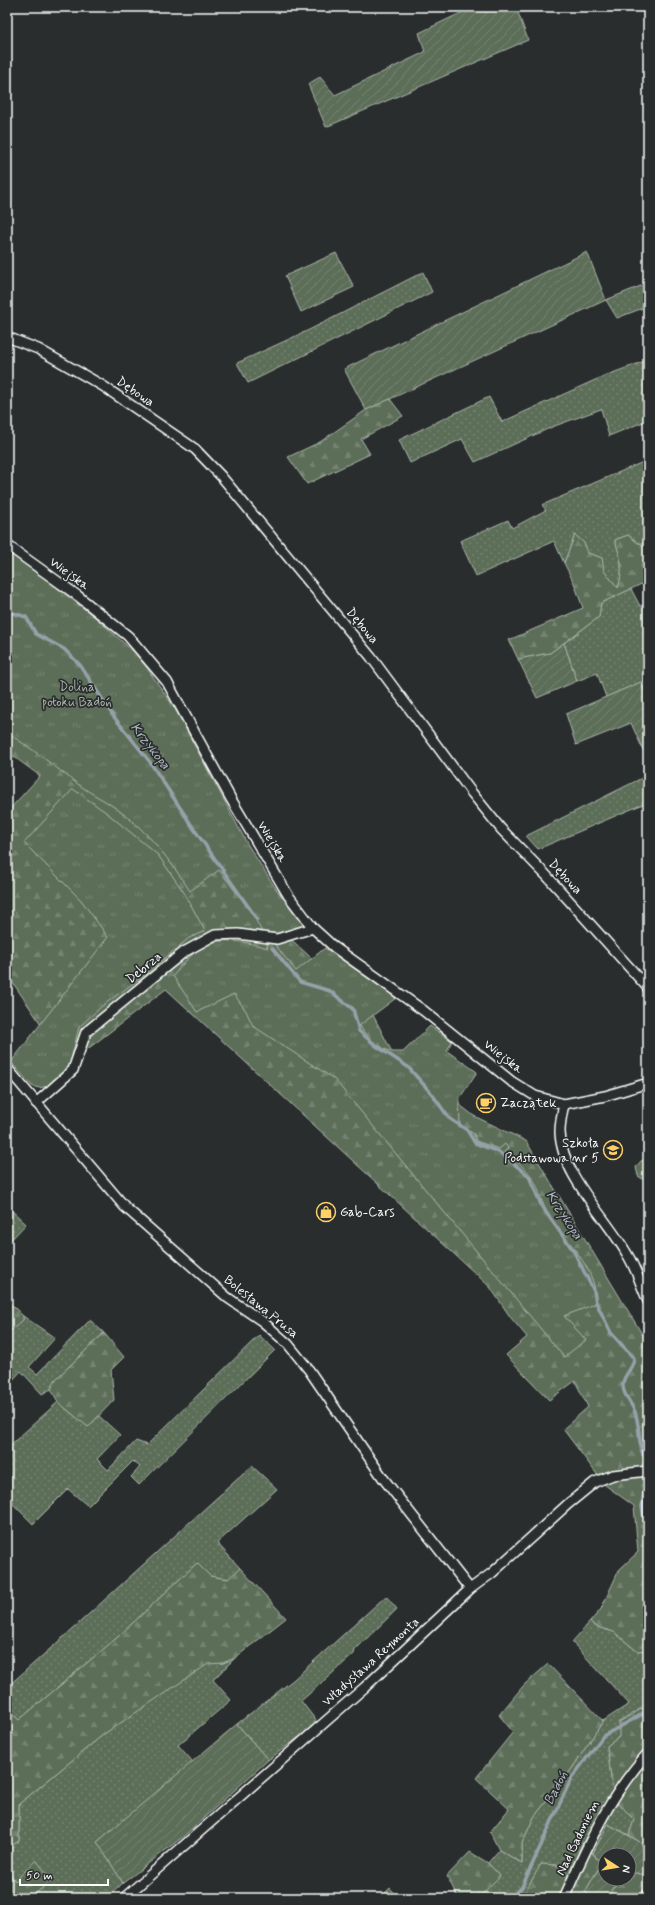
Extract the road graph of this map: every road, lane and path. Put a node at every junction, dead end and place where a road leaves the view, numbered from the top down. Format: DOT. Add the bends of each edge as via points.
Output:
graph roads {
  1 [pos="7,337"];
  2 [pos="7,545"];
  3 [pos="313,928"];
  4 [pos="648,988"];
  5 [pos="7,1068"];
  6 [pos="648,1083"];
  7 [pos="36,1103"];
  8 [pos="564,1104"];
  9 [pos="648,1301"];
  10 [pos="648,1471"];
  11 [pos="470,1590"];
  12 [pos="648,1753"];
  13 [pos="648,1894"];
  14 [pos="124,1898"];
  15 [pos="564,1898"];
  16 [pos="646,1898"];
  1 -- 4 [label="street, Dębowa" via="38,349 80,372 195,449 221,476 371,657 501,829"];
  2 -- 3 [label="street, Wiejska" via="128,636 167,682 259,847 288,895"];
  3 -- 7 [label="street, Debrza" via="278,939 238,934 215,935 184,952 86,1032 73,1070"];
  3 -- 8 [label="street, Wiejska" via="334,947 424,1011 511,1081 535,1096"];
  5 -- 7 [label="street, Bolesława Prusa"];
  6 -- 8 [label="street" via="606,1096"];
  7 -- 11 [label="street, Bolesława Prusa" via="125,1207 228,1298 262,1321 288,1344 309,1370 383,1478"];
  8 -- 9 [label="street" via="560,1133 564,1153 589,1201 627,1254"];
  10 -- 11 [label="street, Władysława Reymonta" via="613,1475 595,1482"];
  11 -- 14 [label="street, Władysława Reymonta" via="365,1687"];
  12 -- 15 [label="street, Nad Badoniem" via="609,1804 591,1836"];
  13 -- 16 [label="street"];
}
